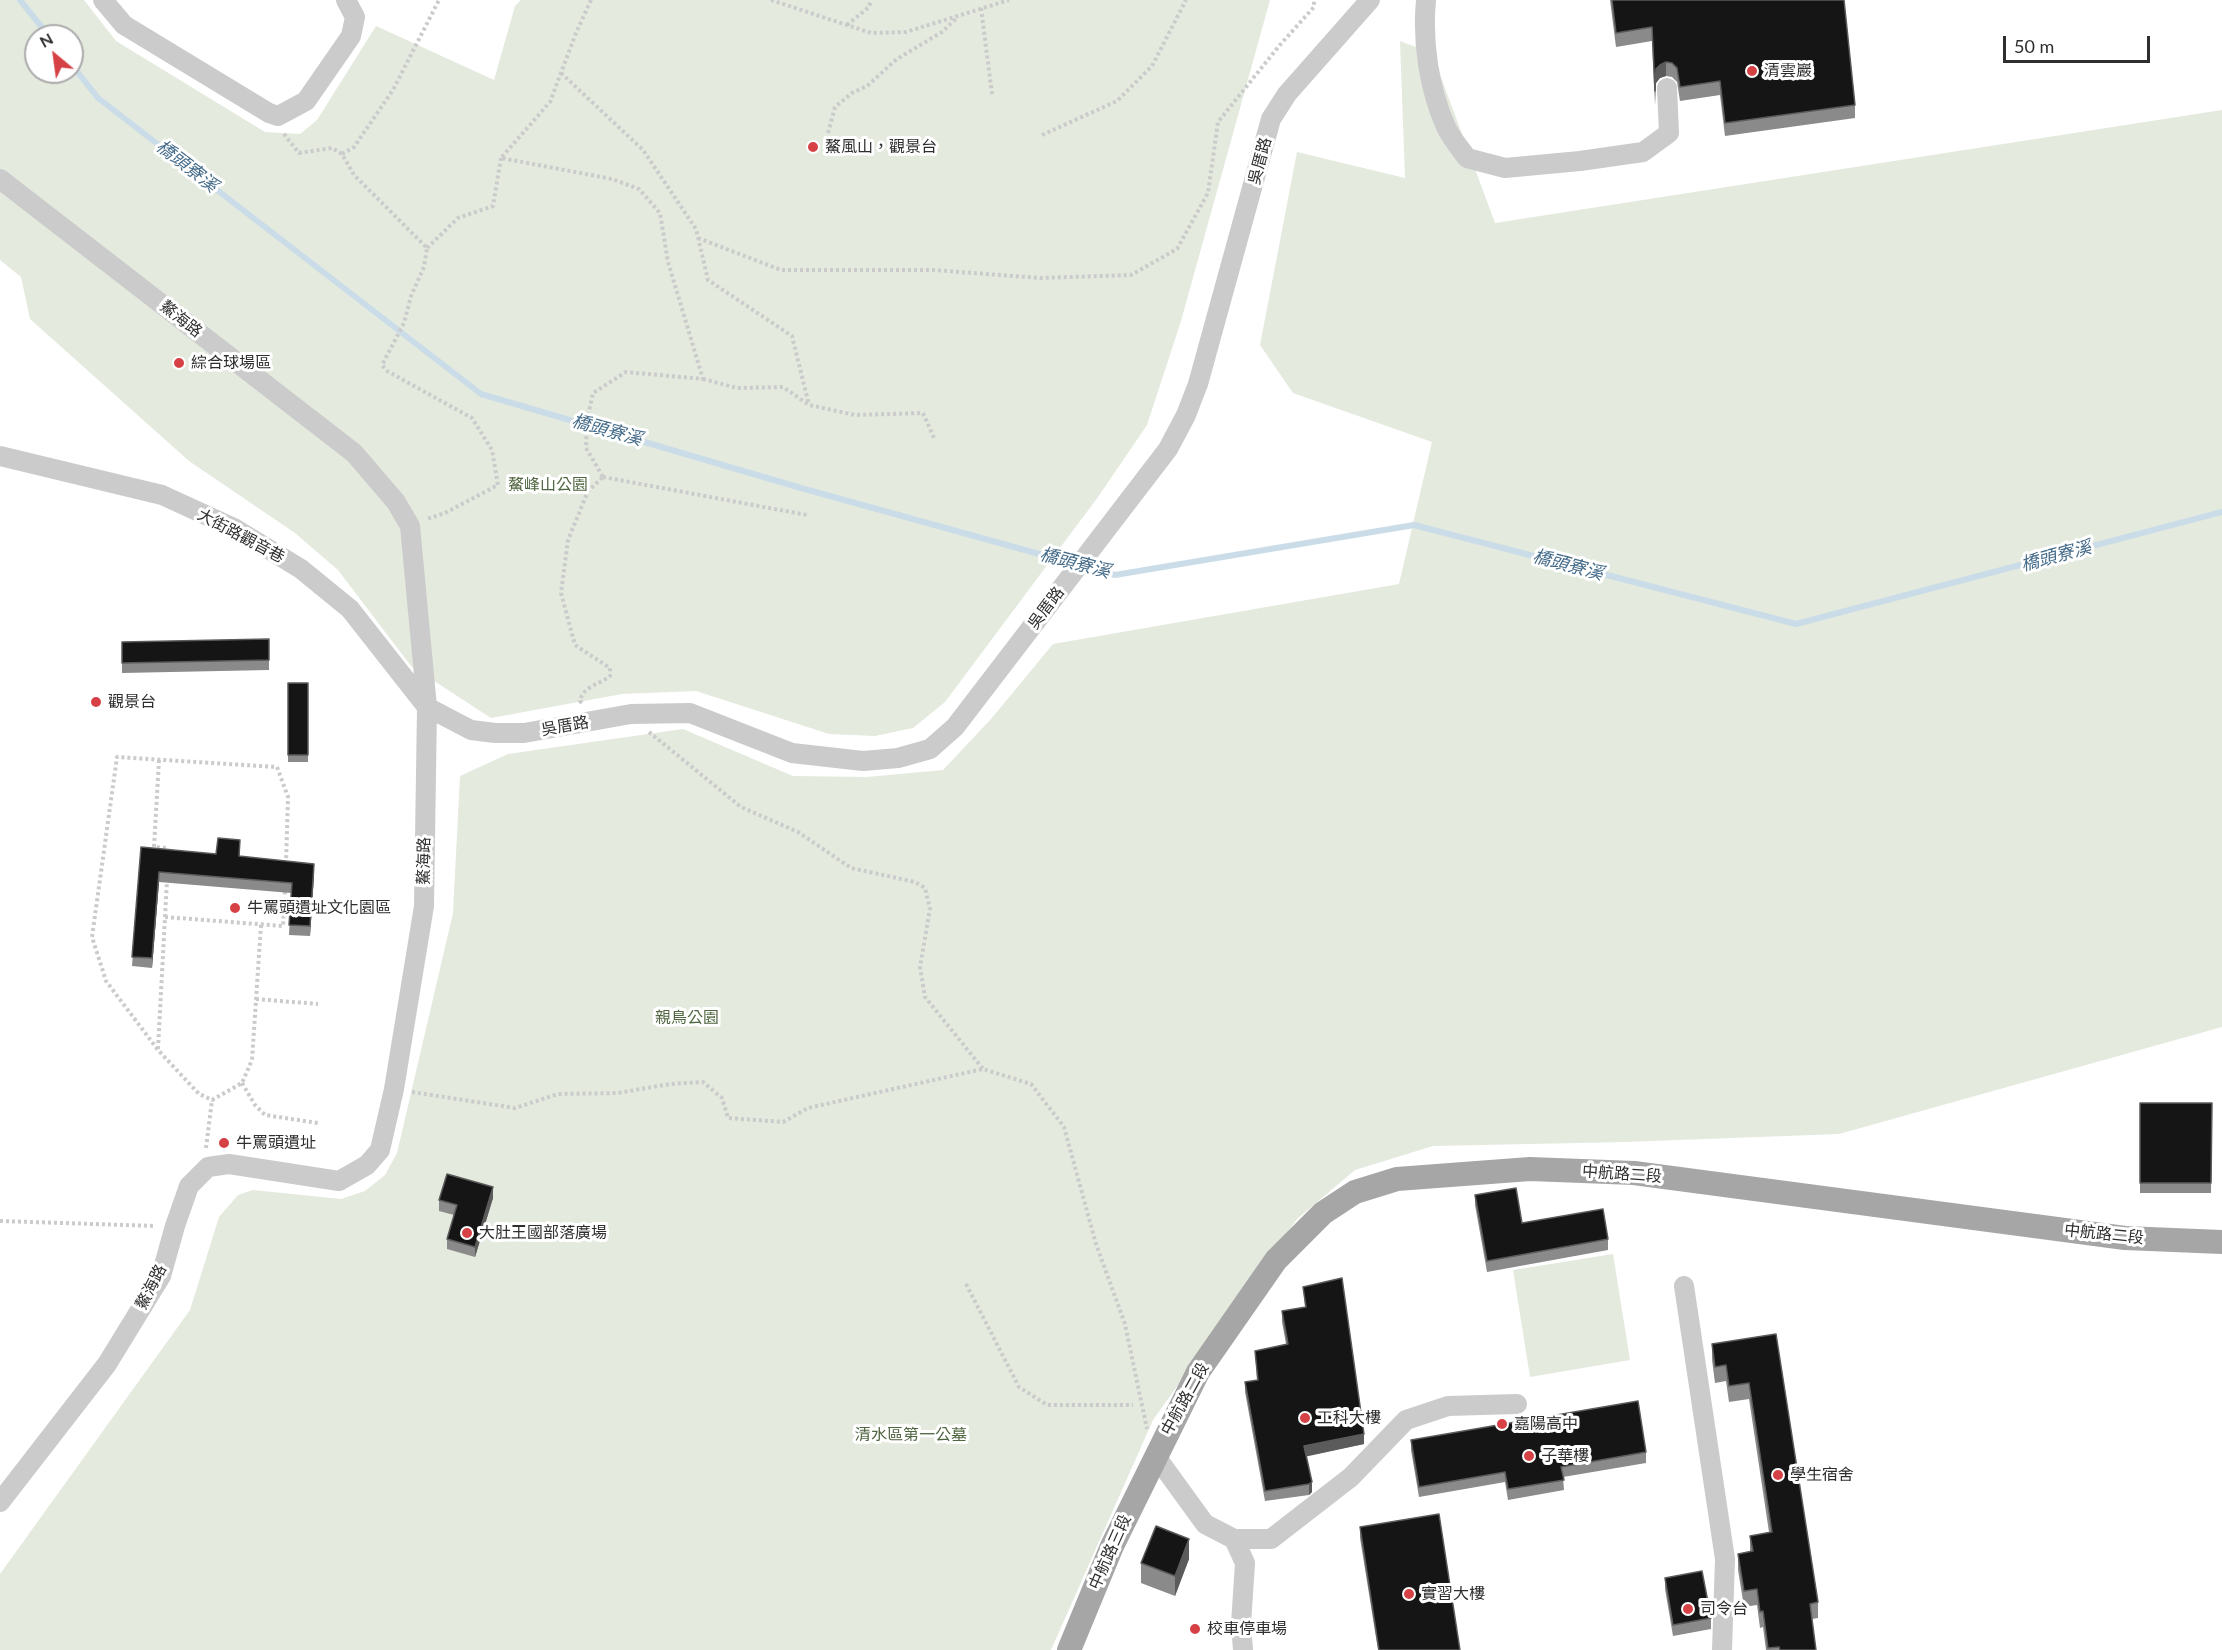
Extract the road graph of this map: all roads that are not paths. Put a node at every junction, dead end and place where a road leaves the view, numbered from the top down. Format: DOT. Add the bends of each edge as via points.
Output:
graph roads {
  1 [pos="103,0"];
  2 [pos="346,0"];
  3 [pos="1370,0"];
  4 [pos="1426,0"];
  5 [pos="1667,88"];
  6 [pos="0,179"];
  7 [pos="0,456"];
  8 [pos="427,707"];
  9 [pos="2222,1242"];
  10 [pos="1684,1286"];
  11 [pos="1517,1404"];
  12 [pos="1155,1455"];
  13 [pos="0,1502"];
  14 [pos="1234,1539"];
  15 [pos="1069,1650"];
  16 [pos="1243,1650"];
  17 [pos="1722,1650"];
  1 -- 2 [label="street" via="124,25 278,116 306,100 351,36 355,17"];
  3 -- 8 [label="street, 吳厝路" via="1287,94 1271,118 1198,384 1168,448 955,727 930,749 898,758 864,761 792,753 690,713 631,714 524,733 495,733 471,730"];
  4 -- 5 [label="street" via="1430,76 1447,129 1467,158 1505,168 1643,152 1669,133"];
  6 -- 8 [label="street, 鰲海路" via="354,453 396,502 410,526"];
  7 -- 8 [label="street, 大街路觀音巷" via="162,495 234,528 301,569 350,609"];
  8 -- 13 [label="street, 鰲海路" via="423,906 394,1089 380,1149 367,1165 339,1181 229,1164 208,1167 189,1186 161,1276 107,1364"];
  9 -- 12 [label="main road, 中航路二段" via="2125,1238 1634,1173 1530,1170 1397,1179 1355,1192 1323,1213 1276,1260 1198,1372"];
  10 -- 17 [label="street" via="1725,1558"];
  11 -- 14 [label="street" via="1448,1406 1406,1420 1351,1478 1271,1539"];
  12 -- 14 [label="street" via="1205,1524"];
  12 -- 15 [label="main road, 中航路三段"];
  14 -- 16 [label="street" via="1245,1563"];
}
